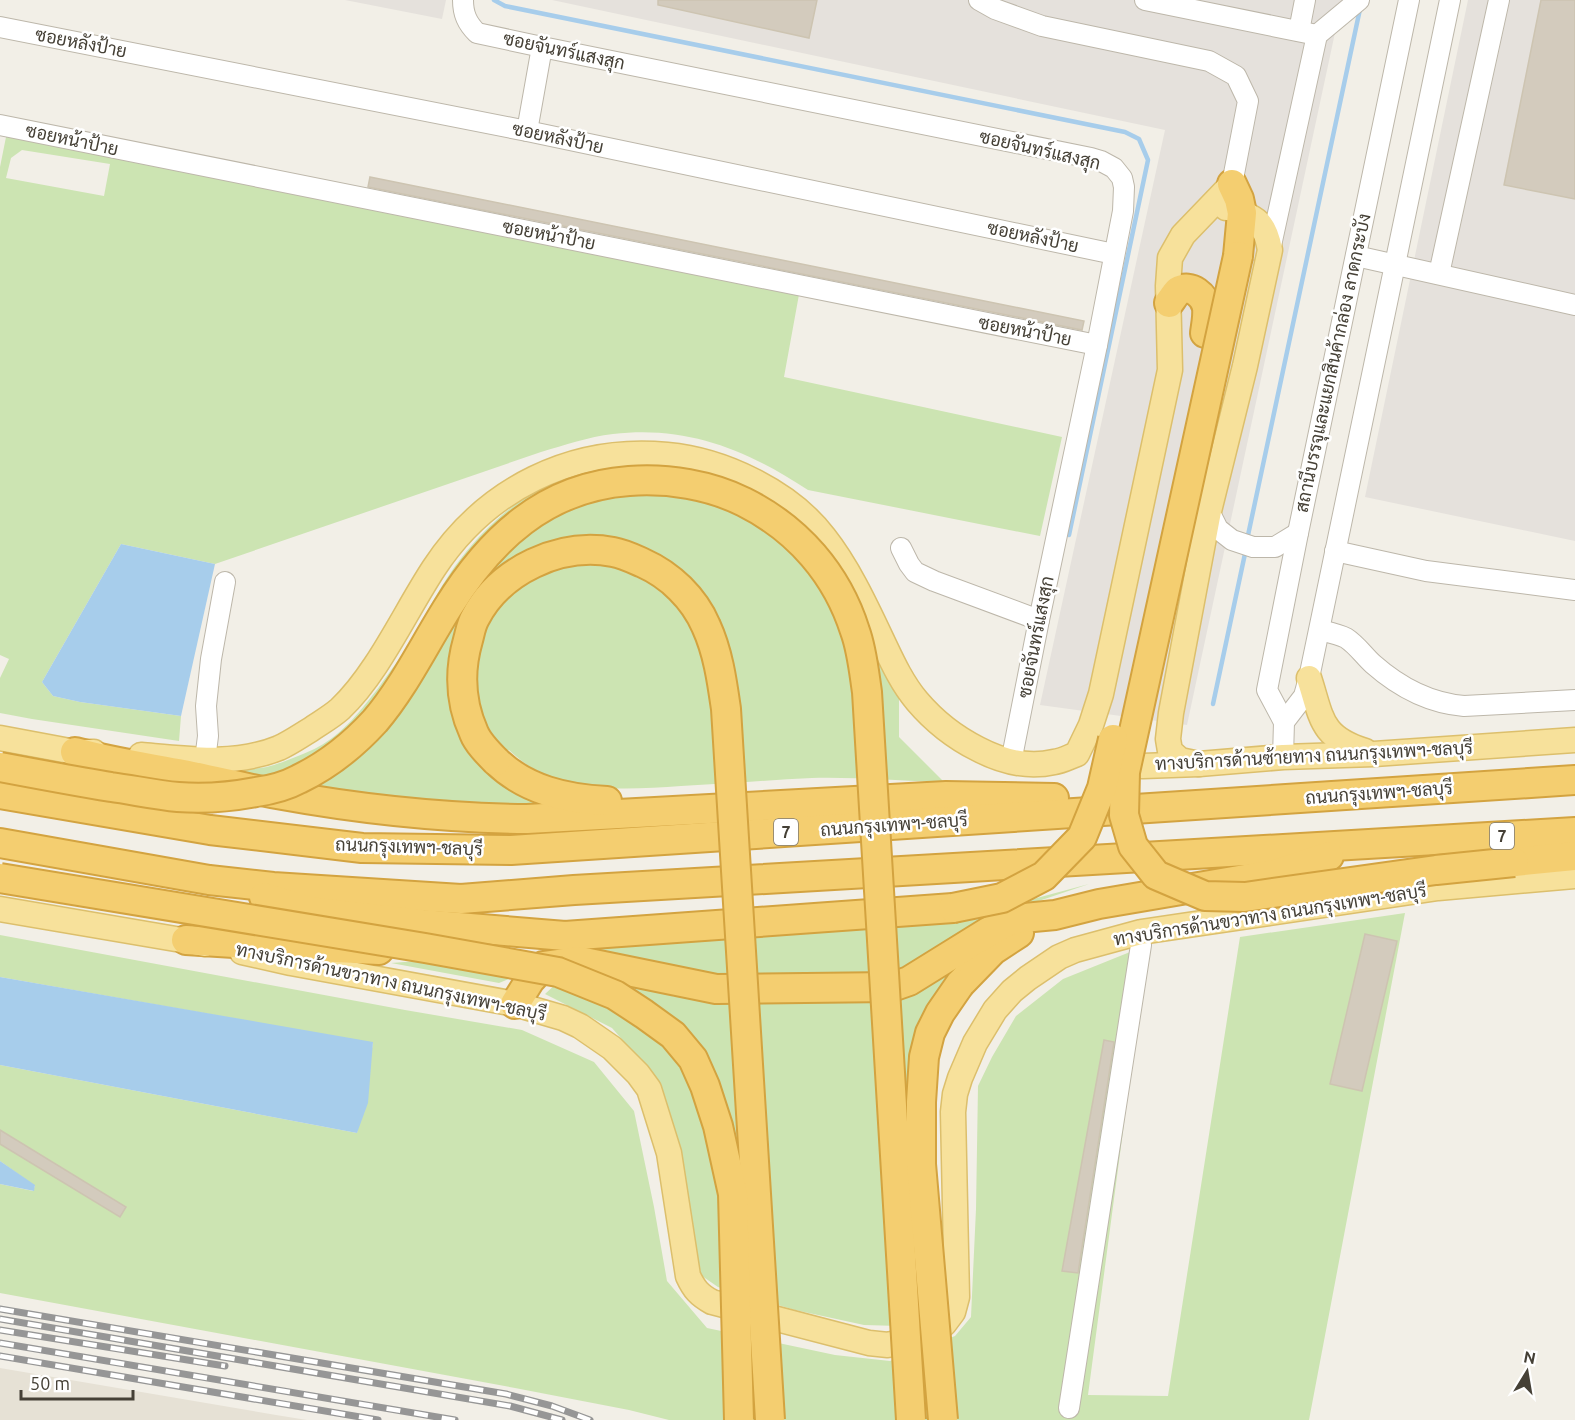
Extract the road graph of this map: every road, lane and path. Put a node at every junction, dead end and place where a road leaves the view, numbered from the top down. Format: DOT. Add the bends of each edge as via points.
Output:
graph roads {
  1 [pos="463,0"];
  2 [pos="979,0"];
  3 [pos="1305,0"];
  4 [pos="1359,0"];
  5 [pos="1409,0"];
  6 [pos="1450,0"];
  7 [pos="1499,0"];
  8 [pos="1152,1"];
  9 [pos="0,27"];
  10 [pos="1308,33"];
  11 [pos="542,47"];
  12 [pos="0,125"];
  13 [pos="527,131"];
  14 [pos="1232,183"];
  15 [pos="1208,208"];
  16 [pos="1242,213"];
  17 [pos="1270,250"];
  18 [pos="1114,254"];
  19 [pos="1356,256"];
  20 [pos="1395,264"];
  21 [pos="1439,274"];
  22 [pos="1169,303"];
  23 [pos="1575,305"];
  24 [pos="1097,345"];
  25 [pos="1209,511"];
  26 [pos="1298,532"];
  27 [pos="901,548"];
  28 [pos="1335,551"];
  29 [pos="225,582"];
  30 [pos="1575,590"];
  31 [pos="1039,620"];
  32 [pos="1320,630"];
  33 [pos="1310,678"];
  34 [pos="1575,699"];
  35 [pos="1284,722"];
  36 [pos="1091,725"];
  37 [pos="0,738"];
  38 [pos="1575,740"];
  39 [pos="75,752"];
  40 [pos="1374,754"];
  41 [pos="1283,757"];
  42 [pos="205,760"];
  43 [pos="1011,762"];
  44 [pos="1199,764"];
  45 [pos="0,767"];
  46 [pos="1575,779"];
  47 [pos="0,794"];
  48 [pos="908,797"];
  49 [pos="1575,832"];
  50 [pos="0,843"];
  51 [pos="1368,843"];
  52 [pos="1575,856"];
  53 [pos="1575,876"];
  54 [pos="0,878"];
  55 [pos="209,880"];
  56 [pos="0,909"];
  57 [pos="1055,915"];
  58 [pos="565,936"];
  59 [pos="186,940"];
  60 [pos="1141,945"];
  61 [pos="515,1004"];
  62 [pos="1069,1408"];
  63 [pos="739,1420"];
  64 [pos="770,1420"];
  65 [pos="911,1420"];
  66 [pos="943,1420"];
  1 -- 11 [label="street, ซอยจันทร์แสงสุก" via="463,12 477,33"];
  2 -- 14 [label="street" via="1042,26 1209,61 1236,76 1248,101"];
  3 -- 10 [label="street"];
  4 -- 10 [label="street"];
  5 -- 19 [label="street, สถานีบรรจุและแยกสินค้ากล่อง ลาดกระบัง"];
  6 -- 20 [label="street"];
  7 -- 21 [label="street"];
  8 -- 10 [label="street"];
  9 -- 13 [label="street, ซอยหลังป้าย"];
  10 -- 17 [label="street"];
  11 -- 13 [label="street"];
  11 -- 18 [label="street, ซอยจันทร์แสงสุก" via="1101,161 1114,168 1124,187"];
  12 -- 24 [label="street, ซอยหน้าป้าย"];
  13 -- 18 [label="street, ซอยหลังป้าย"];
  14 -- 15 [label="main road"];
  14 -- 16 [label="highway"];
  15 -- 16 [label="main road" via="1229,208"];
  15 -- 22 [label="main road" via="1183,235 1170,258"];
  16 -- 17 [label="main road" via="1254,218 1267,233"];
  16 -- 52 [label="highway, bridge" via="1238,256 1125,772 1124,815 1133,846 1156,875 1215,897 1245,897 1436,870"];
  17 -- 25 [label="main road"];
  18 -- 24 [label="street, ซอยจันทร์แสงสุก"];
  19 -- 20 [label="street"];
  19 -- 26 [label="street, สถานีบรรจุและแยกสินค้ากล่อง ลาดกระบัง"];
  20 -- 21 [label="street"];
  20 -- 28 [label="street"];
  21 -- 23 [label="street"];
  22 -- 36 [label="main road" via="1170,370 1101,694"];
  22 -- 58 [label="highway, bridge" via="1185,288 1201,295 1208,311 1205,333 1102,788 1082,837 1044,876 1002,898 954,908"];
  24 -- 31 [label="street, ซอยจันทร์แสงสุก"];
  25 -- 26 [label="street" via="1218,529 1232,540 1253,547 1275,547"];
  25 -- 44 [label="main road" via="1168,739 1176,758"];
  26 -- 35 [label="street, สถานีบรรจุและแยกสินค้ากล่อง ลาดกระบัง" via="1267,690"];
  27 -- 31 [label="street" via="915,572"];
  28 -- 30 [label="street" via="1426,571"];
  28 -- 32 [label="street"];
  29 -- 42 [label="street" via="211,658"];
  31 -- 43 [label="street, ซอยจันทร์แสงสุก"];
  32 -- 33 [label="street"];
  32 -- 34 [label="street" via="1346,639 1395,680 1438,702 1464,706"];
  33 -- 35 [label="street" via="1304,696"];
  33 -- 40 [label="main road" via="1320,713 1336,739"];
  35 -- 41 [label="street"];
  36 -- 43 [label="main road" via="1077,754 1056,762"];
  36 -- 44 [label="main road, ทางบริการด้านซ้ายทาง ถนนกรุงเทพฯ-ชลบุรี" via="1095,749 1104,757 1143,766"];
  37 -- 39 [label="main road"];
  38 -- 40 [label="main road, ทางบริการด้านซ้ายทาง ถนนกรุงเทพฯ-ชลบุรี"];
  39 -- 42 [label="main road"];
  39 -- 48 [label="highway" via="276,794 480,819"];
  40 -- 41 [label="main road, ทางบริการด้านซ้ายทาง ถนนกรุงเทพฯ-ชลบุรี"];
  41 -- 44 [label="main road, ทางบริการด้านซ้ายทาง ถนนกรุงเทพฯ-ชลบุรี"];
  42 -- 43 [label="main road" via="255,755 278,748 340,709 377,663 450,546 496,501 563,466 615,454 643,453 686,457 718,466 789,503 824,537 915,699 962,741"];
  45 -- 65 [label="highway, bridge" via="177,797 212,798 273,789 297,781 335,758 362,735 390,701 474,570 511,530 544,507 588,487 635,480 661,481 731,496 773,519 810,550 837,590 856,633 867,692"];
  46 -- 47 [label="highway, ถนนกรุงเทพฯ-ชลบุรี / 7" via="511,850 362,848 210,830"];
  46 -- 48 [label="highway" via="1344,784 1086,798"];
  48 -- 64 [label="highway, bridge" via="815,792 662,800 617,802 584,800 524,783 507,772 474,734 464,702 461,672 474,619 486,600 520,570 547,557 594,550 614,552 654,568 692,602 706,625 718,662 726,709"];
  49 -- 51 [label="highway, 7"];
  50 -- 55 [label="highway, 7"];
  51 -- 55 [label="highway, 7" via="461,899"];
  51 -- 57 [label="highway" via="1275,874"];
  53 -- 61 [label="main road, ทางบริการด้านขวาทาง ถนนกรุงเทพฯ-ชลบุรี" via="1438,888 1141,932 1075,950 1045,966 1012,991 995,1010 975,1043 955,1094 957,1297 953,1312 944,1324 921,1336 888,1345 712,1302 701,1296 688,1276 669,1153 649,1089 627,1062 596,1036 563,1018"];
  54 -- 63 [label="highway, bridge" via="558,972 615,995 673,1035 693,1059 705,1086 733,1194"];
  55 -- 58 [label="highway" via="309,911"];
  56 -- 59 [label="main road, ทางบริการด้านขวาทาง ถนนกรุงเทพฯ-ชลบุรี"];
  57 -- 61 [label="highway" via="1013,919 909,981 892,987 716,989 579,962 543,966"];
  57 -- 66 [label="highway, bridge" via="993,950 960,984 930,1033 924,1057 921,1164"];
  58 -- 59 [label="highway" via="502,951 421,952"];
  59 -- 61 [label="main road, ทางบริการด้านขวาทาง ถนนกรุงเทพฯ-ชลบุรี"];
  60 -- 62 [label="street"];
}
